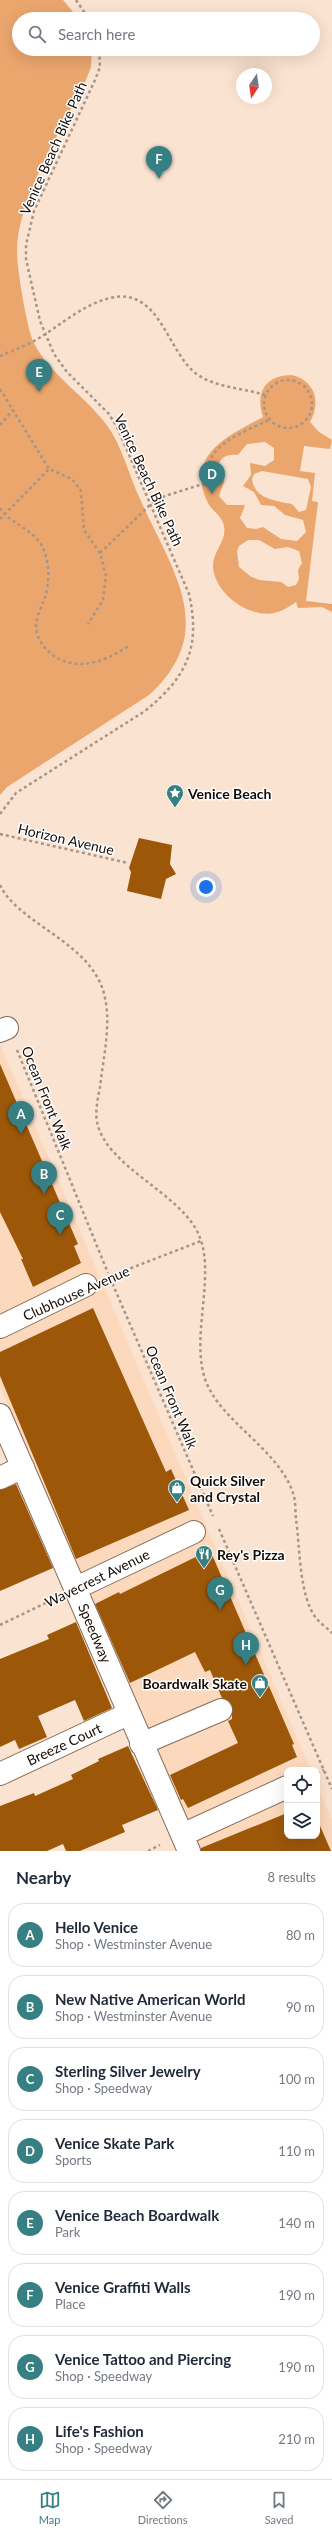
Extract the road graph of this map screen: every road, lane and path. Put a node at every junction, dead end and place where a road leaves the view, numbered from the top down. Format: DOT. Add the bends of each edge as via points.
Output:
graph roads {
  1 [pos="76,0"];
  2 [pos="84,12"];
  3 [pos="99,56"];
  4 [pos="44,334"];
  5 [pos="0,356"];
  6 [pos="0,389"];
  7 [pos="265,395"];
  8 [pos="13,410"];
  9 [pos="269,420"];
  10 [pos="0,424"];
  11 [pos="49,469"];
  12 [pos="151,504"];
  13 [pos="0,508"];
  14 [pos="5,516"];
  15 [pos="0,519"];
  16 [pos="100,553"];
  17 [pos="88,624"];
  18 [pos="130,646"];
  19 [pos="0,814"];
  20 [pos="0,834"];
  21 [pos="128,863"];
  22 [pos="0,885"];
  23 [pos="4,1029"];
  24 [pos="201,1241"];
  25 [pos="110,1276"];
  26 [pos="86,1285"];
  27 [pos="0,1327"];
  28 [pos="0,1415"];
  29 [pos="23,1467"];
  30 [pos="0,1478"];
  31 [pos="194,1532"];
  32 [pos="76,1588"];
  33 [pos="0,1624"];
  34 [pos="332,1633"];
  35 [pos="220,1710"];
  36 [pos="128,1714"];
  37 [pos="141,1744"];
  38 [pos="324,1770"];
  39 [pos="320,1772"];
  40 [pos="0,1774"];
  41 [pos="284,1789"];
  42 [pos="332,1789"];
  43 [pos="186,1843"];
  1 -- 2 [label="path"];
  3 -- 4 [label="path, Venice Beach Bike Path" via="100,67 95,80 40,196 27,238 27,273"];
  4 -- 5 [label="path"];
  4 -- 7 [label="path" via="73,314 109,298 121,296 150,308 162,322 188,367 200,375 238,390"];
  4 -- 12 [label="path, Venice Beach Bike Path" via="67,372 109,414"];
  6 -- 8 [label="path"];
  7 -- 9 [label="path" via="263,405"];
  7 -- 9 [label="path" via="274,384 290,380 304,386 312,400 310,415 299,426 284,429"];
  8 -- 10 [label="path"];
  8 -- 11 [label="path"];
  9 -- 12 [label="path" via="221,445 207,467 206,484 165,496"];
  11 -- 14 [label="path"];
  11 -- 16 [label="path" via="72,479 78,485 81,491 84,530"];
  12 -- 16 [label="path"];
  12 -- 19 [label="path, Venice Beach Bike Path" via="180,570 192,608 194,639 188,660 178,679 151,706 16,792"];
  13 -- 14 [label="path"];
  14 -- 15 [label="path"];
  14 -- 18 [label="path" via="28,529 42,546 48,568 48,584 36,626 44,647 59,660 87,664 112,657"];
  16 -- 17 [label="path" via="106,576 104,594"];
  20 -- 21 [label="path, Horizon Avenue"];
  22 -- 24 [label="path" via="18,908 74,948 96,975 105,995 107,1014 97,1109 100,1128 112,1151 175,1205 196,1229"];
  23 -- 25 [label="path, Ocean Front Walk"];
  24 -- 25 [label="path, Clubhouse Avenue"];
  24 -- 34 [label="path" via="204,1254 200,1358 206,1381 217,1399 281,1468 293,1494 305,1594 315,1617"];
  25 -- 26 [label="path, Clubhouse Avenue"];
  25 -- 38 [label="path, Ocean Front Walk"];
  26 -- 27 [label="street, Clubhouse Avenue"];
  28 -- 29 [label="street, Speedway"];
  29 -- 30 [label="street"];
  29 -- 32 [label="street, Speedway"];
  31 -- 32 [label="street, Wavecrest Avenue"];
  32 -- 33 [label="path, Wavecrest Avenue"];
  32 -- 36 [label="street, Speedway"];
  35 -- 37 [label="street"];
  36 -- 37 [label="street, Speedway"];
  36 -- 40 [label="street, Breeze Court"];
  37 -- 43 [label="street, Speedway"];
  38 -- 39 [label="path"];
  38 -- 42 [label="path, Ocean Front Walk"];
  41 -- 43 [label="street"];
}
